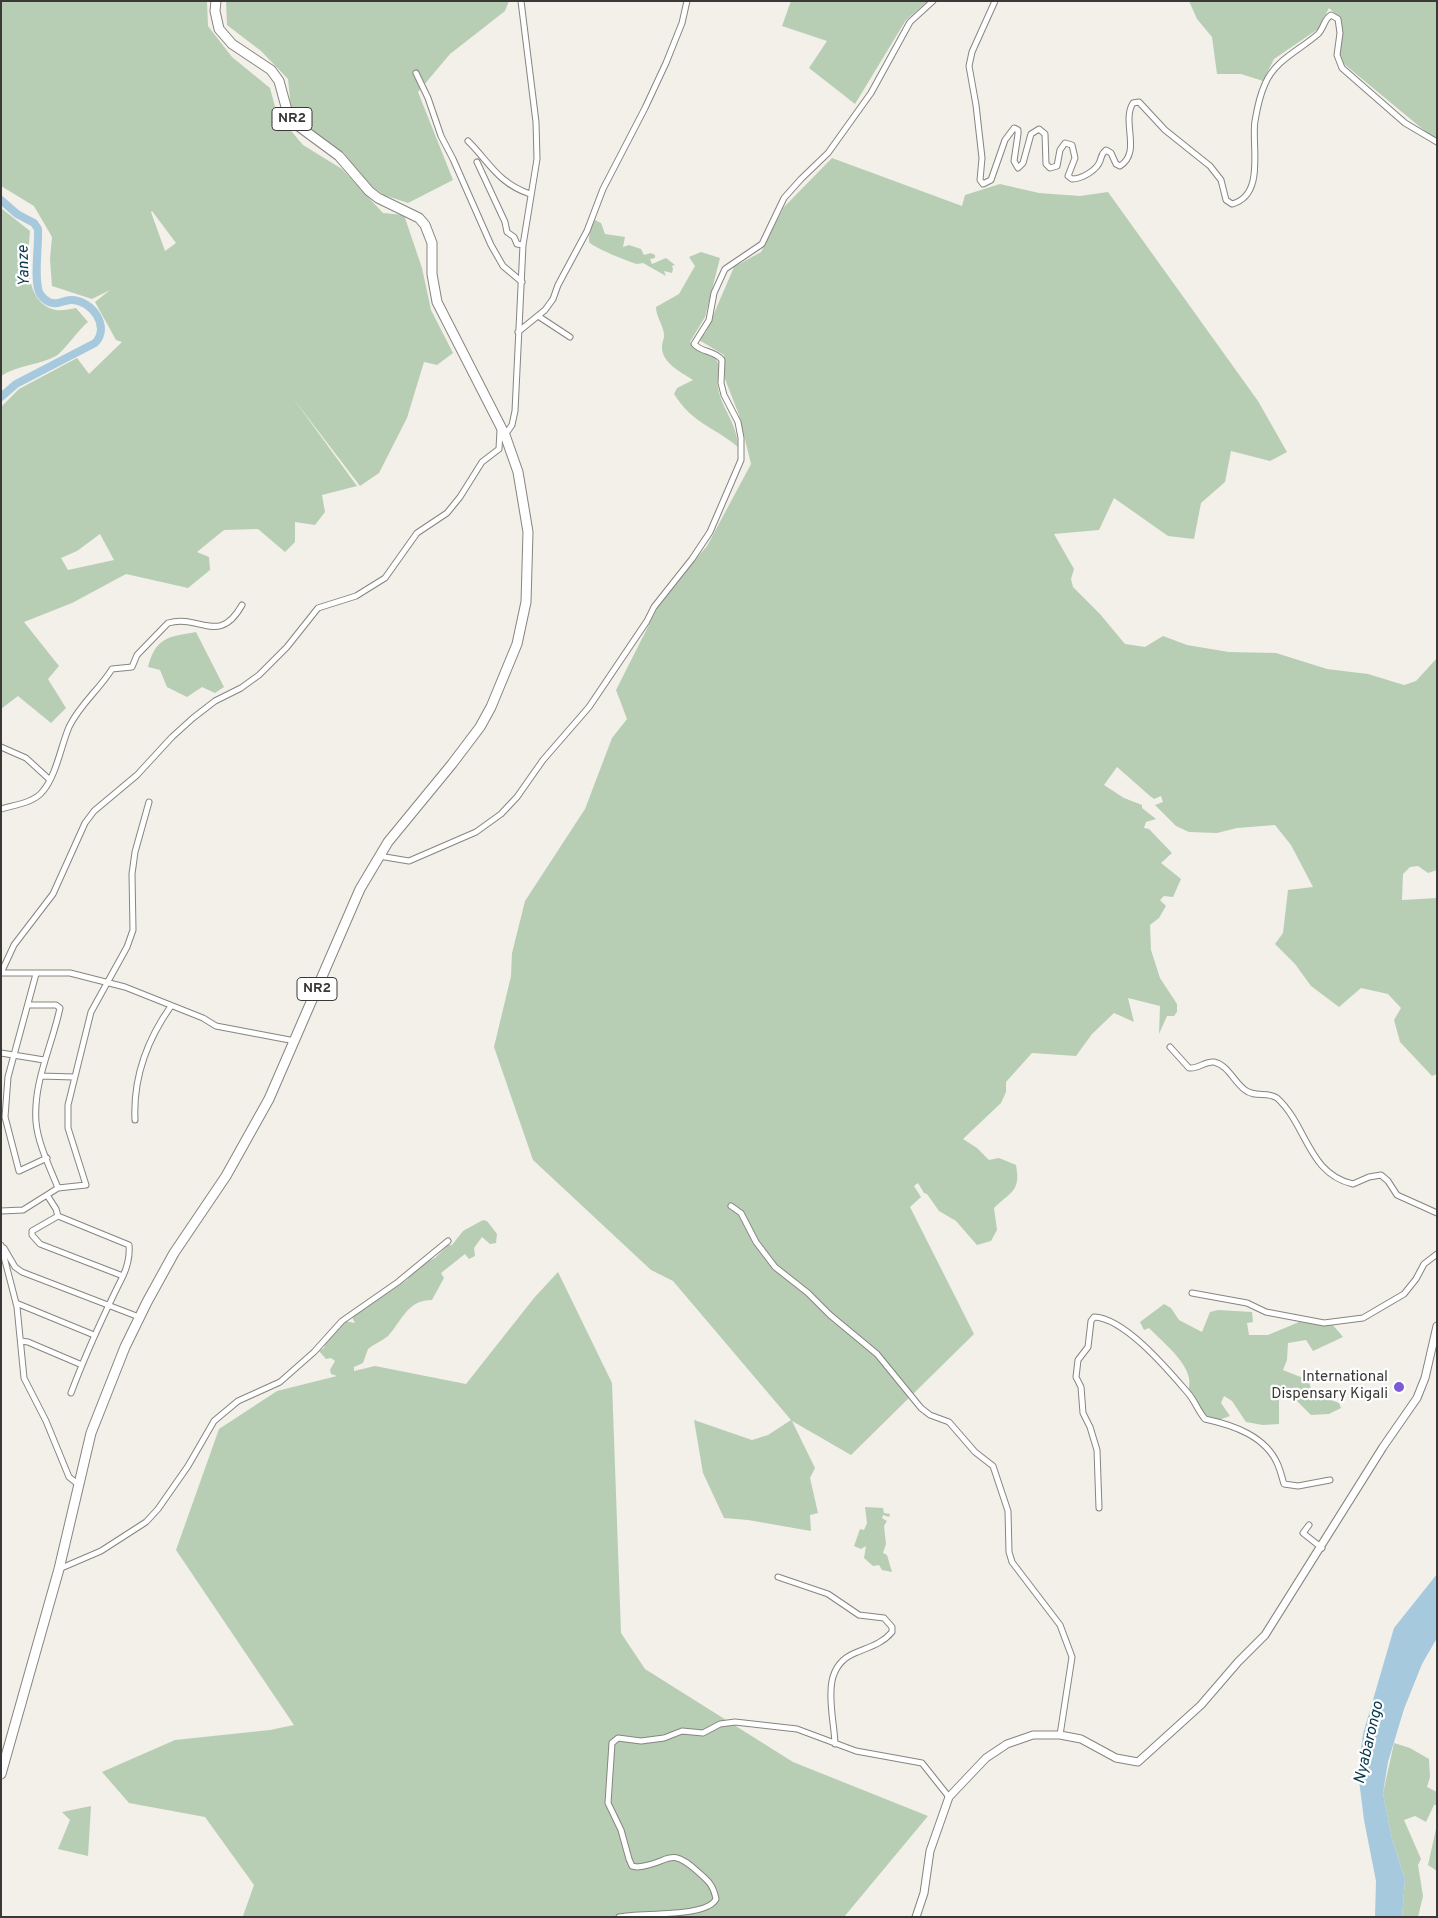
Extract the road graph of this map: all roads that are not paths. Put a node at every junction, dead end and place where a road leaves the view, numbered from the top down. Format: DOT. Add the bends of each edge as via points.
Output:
graph roads {
  1 [pos="216,1"];
  2 [pos="521,1"];
  3 [pos="687,1"];
  4 [pos="933,1"];
  5 [pos="995,1"];
  6 [pos="416,74"];
  7 [pos="468,141"];
  8 [pos="1437,142"];
  9 [pos="477,162"];
  10 [pos="530,194"];
  11 [pos="523,245"];
  12 [pos="522,282"];
  13 [pos="538,316"];
  14 [pos="518,332"];
  15 [pos="570,337"];
  16 [pos="503,431"];
  17 [pos="242,605"];
  18 [pos="1,747"];
  19 [pos="49,778"];
  20 [pos="149,802"];
  21 [pos="1,809"];
  22 [pos="380,856"];
  23 [pos="36,974"];
  24 [pos="108,982"];
  25 [pos="29,1005"];
  26 [pos="171,1006"];
  27 [pos="295,1041"];
  28 [pos="1170,1047"];
  29 [pos="1,1053"];
  30 [pos="14,1054"];
  31 [pos="44,1060"];
  32 [pos="41,1076"];
  33 [pos="74,1077"];
  34 [pos="135,1120"];
  35 [pos="47,1158"];
  36 [pos="58,1188"];
  37 [pos="47,1195"];
  38 [pos="731,1206"];
  39 [pos="1,1211"];
  40 [pos="1437,1213"];
  41 [pos="58,1216"];
  42 [pos="448,1241"];
  43 [pos="1,1244"];
  44 [pos="1437,1254"];
  45 [pos="123,1276"];
  46 [pos="1192,1293"];
  47 [pos="16,1303"];
  48 [pos="108,1305"];
  49 [pos="139,1317"];
  50 [pos="1437,1326"];
  51 [pos="94,1335"];
  52 [pos="21,1341"];
  53 [pos="82,1365"];
  54 [pos="71,1393"];
  55 [pos="1330,1480"];
  56 [pos="80,1485"];
  57 [pos="1099,1508"];
  58 [pos="1309,1525"];
  59 [pos="1322,1548"];
  60 [pos="59,1569"];
  61 [pos="778,1577"];
  62 [pos="1060,1735"];
  63 [pos="835,1744"];
  64 [pos="1,1774"];
  65 [pos="949,1797"];
  66 [pos="619,1917"];
  67 [pos="916,1917"];
  1 -- 16 [label="highway, NR2 / NR2" via="220,29 232,44 271,70 279,81 288,114 297,125 340,156 369,191 419,218 430,234 437,302"];
  2 -- 10 [label="street" via="537,131 537,159"];
  3 -- 13 [label="street" via="676,39 603,189 587,231 553,299"];
  4 -- 22 [label="street" via="910,22 871,93 828,154 784,198 762,244 731,263 719,278 709,320 694,344 722,360 721,383 738,422 742,451 730,488 699,549 654,607 589,706 501,814 476,832 409,861"];
  5 -- 8 [label="street" via="969,66 981,153 980,180 983,184 991,180 1004,140 1014,128 1018,130 1014,161 1018,168 1023,164 1031,134 1039,129 1045,134 1046,164 1050,168 1057,166 1062,146 1067,142 1072,145 1075,158 1068,176 1072,179 1096,168 1106,150 1120,166 1130,153 1129,111 1133,103 1139,102 1165,130 1210,166 1221,180 1226,200 1235,204 1247,192 1254,176 1255,122 1265,83 1281,62 1319,33 1331,16 1338,19 1340,25 1337,55 1342,68 1405,123"];
  6 -- 12 [label="street" via="491,245 503,266"];
  7 -- 10 [label="street" via="508,184"];
  9 -- 11 [label="street" via="505,222 506,232 514,237 517,244"];
  10 -- 11 [label="street"];
  11 -- 12 [label="street"];
  12 -- 14 [label="street"];
  13 -- 14 [label="street"];
  13 -- 15 [label="street"];
  14 -- 16 [label="street" via="515,410 512,425"];
  16 -- 22 [label="highway, NR2" via="522,490 528,532 526,602 517,644 480,727"];
  16 -- 23 [label="street" via="499,449 482,462 448,513 416,533 386,578 356,596 318,608 259,675 193,718 89,817 53,894 14,945 1,973"];
  17 -- 19 [label="street" via="234,618 219,627 168,623 137,655 132,667 112,669 78,711"];
  18 -- 19 [label="street" via="26,758"];
  19 -- 21 [label="street" via="43,792 29,801"];
  20 -- 24 [label="street" via="132,874 133,930"];
  22 -- 27 [label="highway, NR2" via="349,912"];
  23 -- 24 [label="street" via="70,973"];
  23 -- 25 [label="street"];
  24 -- 26 [label="street"];
  24 -- 33 [label="street" via="91,1012"];
  25 -- 30 [label="street"];
  25 -- 31 [label="street" via="56,1005 60,1008"];
  26 -- 27 [label="street" via="216,1026"];
  26 -- 34 [label="street" via="156,1027 146,1052 136,1089"];
  27 -- 49 [label="highway, NR2" via="247,1140 174,1253"];
  28 -- 40 [label="street" via="1189,1068 1209,1062 1220,1064 1249,1093 1269,1094 1277,1099 1314,1157 1330,1174 1353,1184 1381,1175 1397,1195"];
  29 -- 30 [label="street"];
  30 -- 31 [label="street"];
  30 -- 35 [label="street" via="4,1117 19,1171"];
  31 -- 32 [label="street"];
  32 -- 33 [label="street"];
  32 -- 35 [label="street" via="36,1121"];
  33 -- 36 [label="street" via="67,1122 86,1185"];
  35 -- 36 [label="street"];
  36 -- 37 [label="street"];
  37 -- 39 [label="street" via="22,1210"];
  37 -- 41 [label="street"];
  38 -- 62 [label="street" via="742,1213 756,1242 775,1268 877,1354 921,1408 949,1422 975,1452 993,1466 1008,1511 1008,1543 1012,1562 1060,1626 1072,1657"];
  41 -- 45 [label="street" via="129,1245 130,1255"];
  41 -- 45 [label="street" via="32,1231 40,1244"];
  42 -- 60 [label="street" via="398,1282 342,1321 280,1382 238,1401 214,1421 179,1479 146,1522 101,1551"];
  43 -- 47 [label="street"];
  43 -- 48 [label="street" via="15,1267 22,1272"];
  44 -- 46 [label="street" via="1424,1264 1404,1294 1363,1318 1324,1323"];
  45 -- 48 [label="street"];
  47 -- 51 [label="street"];
  47 -- 52 [label="street"];
  48 -- 49 [label="street"];
  48 -- 51 [label="street"];
  49 -- 56 [label="highway, NR2" via="91,1433"];
  50 -- 59 [label="main road" via="1417,1398"];
  51 -- 53 [label="street"];
  52 -- 53 [label="street"];
  52 -- 56 [label="street" via="24,1378 69,1477"];
  53 -- 54 [label="street"];
  55 -- 57 [label="street" via="1298,1486 1284,1484 1275,1459 1260,1442 1232,1425 1205,1419 1190,1395 1133,1336 1108,1320 1094,1317 1088,1347 1078,1360 1076,1377 1081,1387 1083,1413 1097,1450"];
  56 -- 60 [label="highway, NR2"];
  58 -- 59 [label="street" via="1303,1533"];
  59 -- 62 [label="main road" via="1265,1635 1201,1705 1138,1762 1116,1758 1081,1739"];
  60 -- 64 [label="highway, NR2"];
  61 -- 63 [label="street" via="828,1594 859,1615 884,1618 892,1627 892,1632 883,1641 851,1654 834,1670 831,1710"];
  62 -- 65 [label="main road" via="1033,1735 1007,1744 986,1758"];
  63 -- 65 [label="street" via="872,1755 922,1763"];
  63 -- 66 [label="street" via="797,1729 735,1722 720,1724 703,1732 682,1731 664,1738 614,1740 608,1804 622,1830 631,1864 637,1868 671,1857 684,1858 710,1880 716,1899 711,1906 687,1913"];
  65 -- 67 [label="main road" via="930,1851 924,1893"];
}
